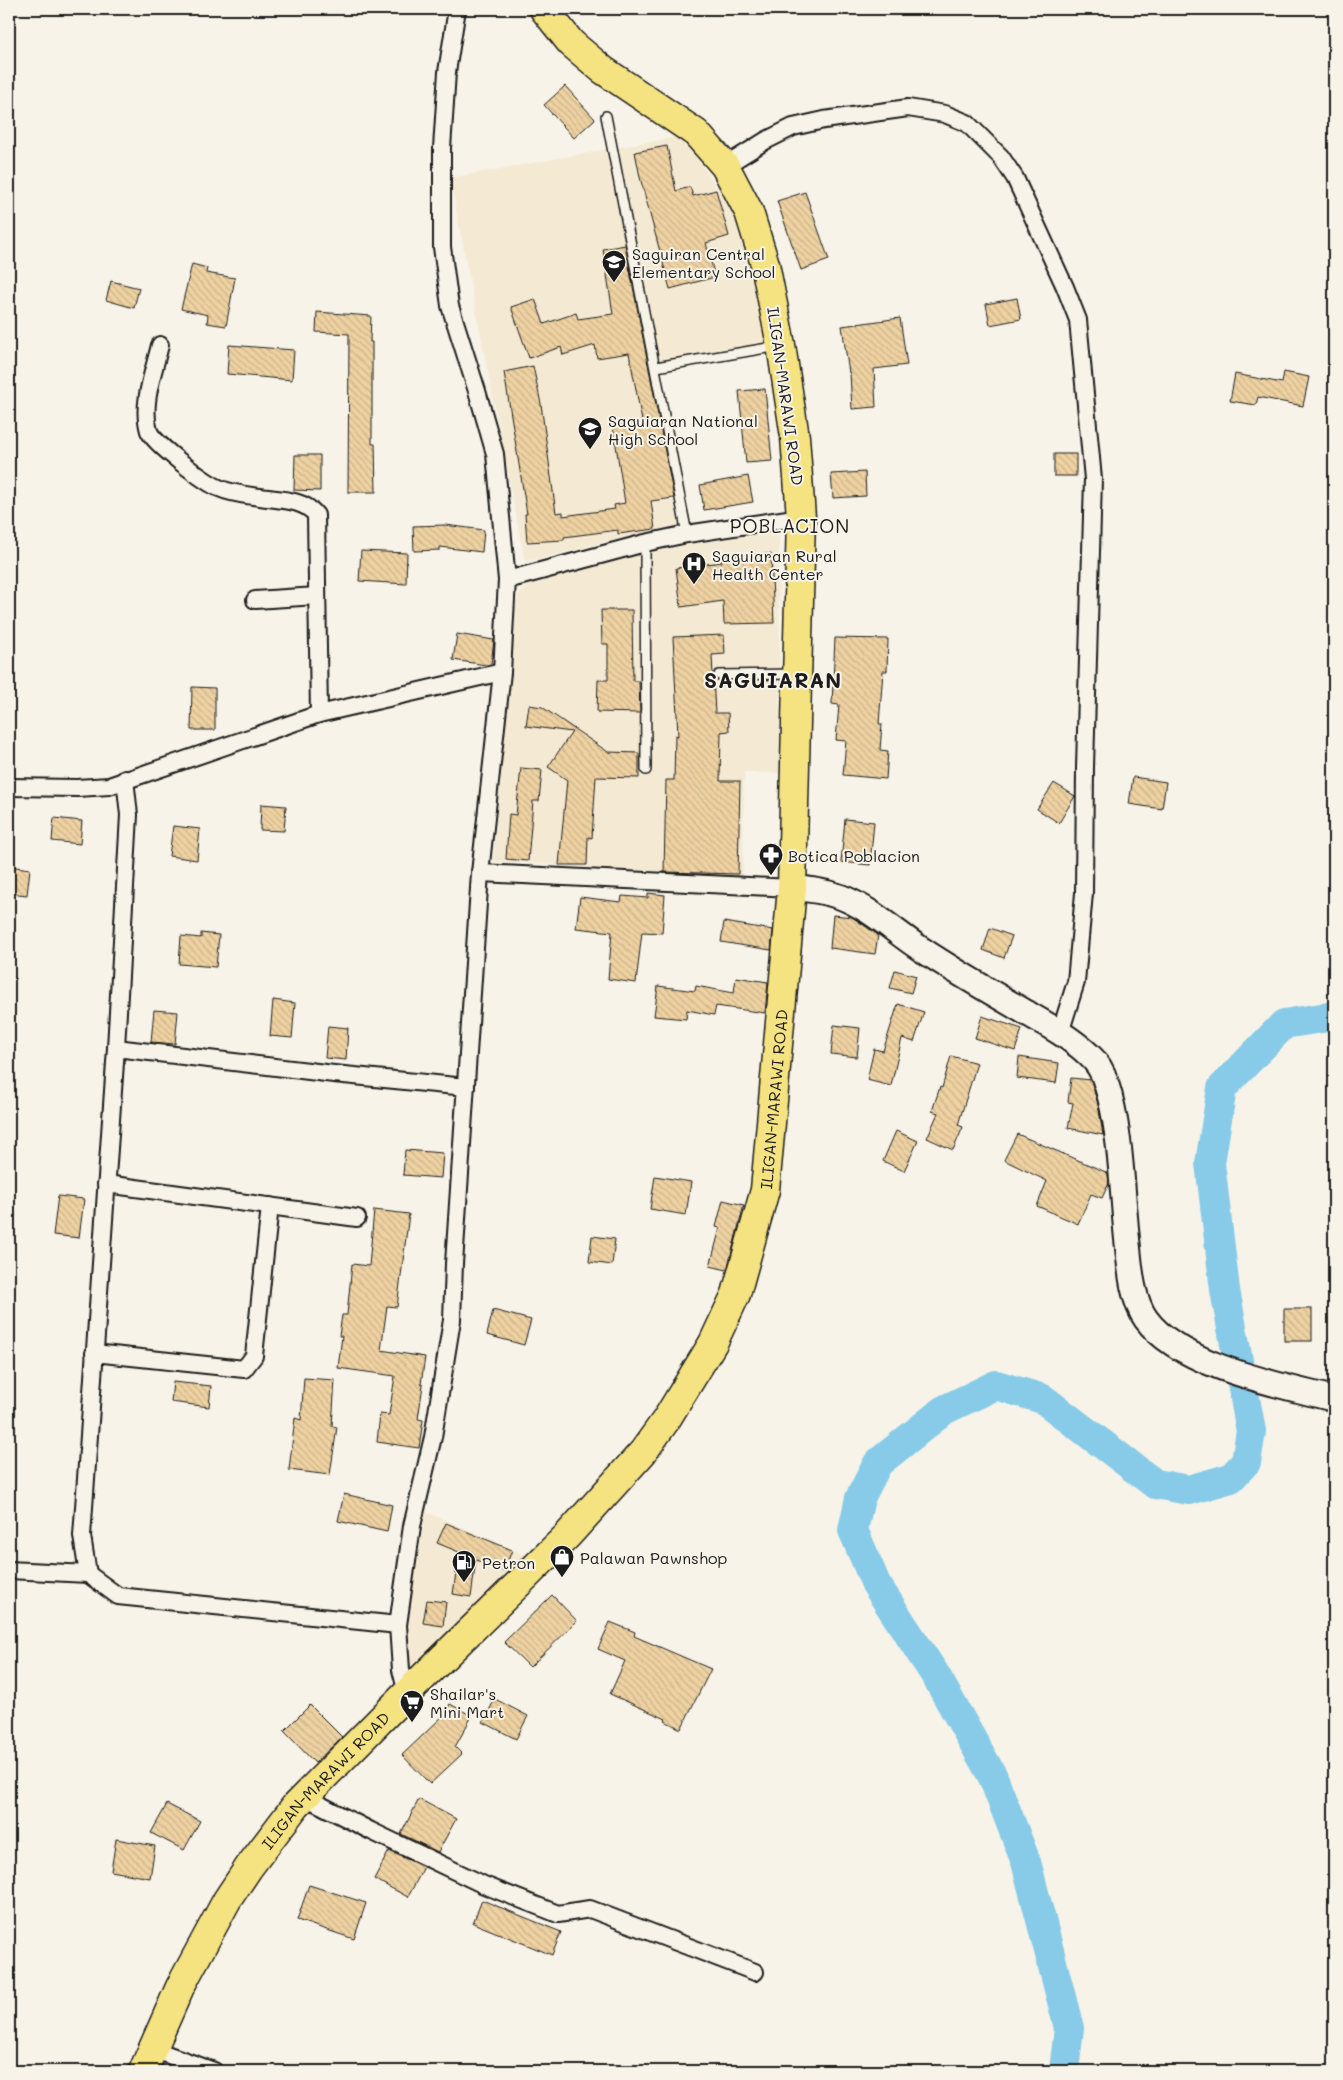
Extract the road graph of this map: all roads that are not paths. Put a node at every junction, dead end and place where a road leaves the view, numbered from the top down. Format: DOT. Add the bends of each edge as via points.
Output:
graph roads {
  1 [pos="457,9"];
  2 [pos="544,9"];
  3 [pos="606,116"];
  4 [pos="724,166"];
  5 [pos="160,345"];
  6 [pos="781,345"];
  7 [pos="656,367"];
  8 [pos="801,517"];
  9 [pos="687,534"];
  10 [pos="645,544"];
  11 [pos="507,580"];
  12 [pos="318,596"];
  13 [pos="255,600"];
  14 [pos="502,672"];
  15 [pos="797,674"];
  16 [pos="719,675"];
  17 [pos="319,714"];
  18 [pos="646,770"];
  19 [pos="124,779"];
  20 [pos="9,787"];
  21 [pos="480,873"];
  22 [pos="792,888"];
  23 [pos="1060,1033"];
  24 [pos="116,1048"];
  25 [pos="466,1087"];
  26 [pos="106,1184"];
  27 [pos="270,1206"];
  28 [pos="357,1218"];
  29 [pos="94,1354"];
  30 [pos="1334,1399"];
  31 [pos="9,1570"];
  32 [pos="88,1574"];
  33 [pos="398,1625"];
  34 [pos="407,1693"];
  35 [pos="305,1797"];
  36 [pos="755,1972"];
  37 [pos="148,2060"];
  38 [pos="214,2071"];
  1 -- 11 [label="street" via="447,72 442,148 442,247 450,306 495,454"];
  2 -- 4 [label="highway, ILIGAN-MARAWI ROAD" via="571,43 604,70 696,133"];
  3 -- 7 [label="lane"];
  4 -- 6 [label="highway, ILIGAN-MARAWI ROAD" via="749,212 765,264"];
  4 -- 23 [label="street" via="793,127 824,120 908,108 945,114 966,123 1001,157 1015,178 1078,320 1093,479 1084,767 1084,893 1076,982"];
  5 -- 12 [label="street" via="147,406 150,433 204,480 220,489 297,503 312,509 316,515"];
  6 -- 7 [label="lane"];
  6 -- 8 [label="highway, ILIGAN-MARAWI ROAD" via="795,437"];
  7 -- 9 [label="lane"];
  8 -- 9 [label="street"];
  8 -- 15 [label="highway, ILIGAN-MARAWI ROAD"];
  9 -- 10 [label="street"];
  10 -- 11 [label="street"];
  10 -- 18 [label="lane"];
  11 -- 14 [label="street"];
  12 -- 13 [label="street"];
  12 -- 17 [label="street"];
  14 -- 17 [label="street"];
  14 -- 21 [label="street"];
  15 -- 16 [label="lane"];
  15 -- 22 [label="highway, ILIGAN-MARAWI ROAD"];
  17 -- 19 [label="street"];
  19 -- 20 [label="street" via="109,786"];
  19 -- 24 [label="street" via="129,815"];
  21 -- 22 [label="street"];
  21 -- 25 [label="street"];
  22 -- 23 [label="main road" via="826,892 863,908 921,949"];
  22 -- 34 [label="highway, ILIGAN-MARAWI ROAD" via="765,1190 736,1294 713,1343 643,1452 567,1536"];
  23 -- 30 [label="main road" via="1096,1062 1107,1086 1115,1120 1132,1283 1145,1318 1181,1350 1264,1381"];
  24 -- 25 [label="street"];
  24 -- 26 [label="street"];
  25 -- 33 [label="street" via="452,1320 433,1437 412,1526"];
  26 -- 27 [label="street"];
  26 -- 29 [label="street"];
  27 -- 28 [label="street"];
  27 -- 29 [label="street" via="254,1356 244,1370"];
  29 -- 32 [label="street" via="82,1536"];
  31 -- 32 [label="street"];
  32 -- 33 [label="street" via="118,1596"];
  33 -- 34 [label="street" via="401,1670"];
  34 -- 35 [label="highway, ILIGAN-MARAWI ROAD"];
  35 -- 36 [label="street" via="484,1885 558,1914 590,1909"];
  35 -- 37 [label="highway, ILIGAN-MARAWI ROAD" via="227,1900 180,1986"];
  37 -- 38 [label="street"];
}
